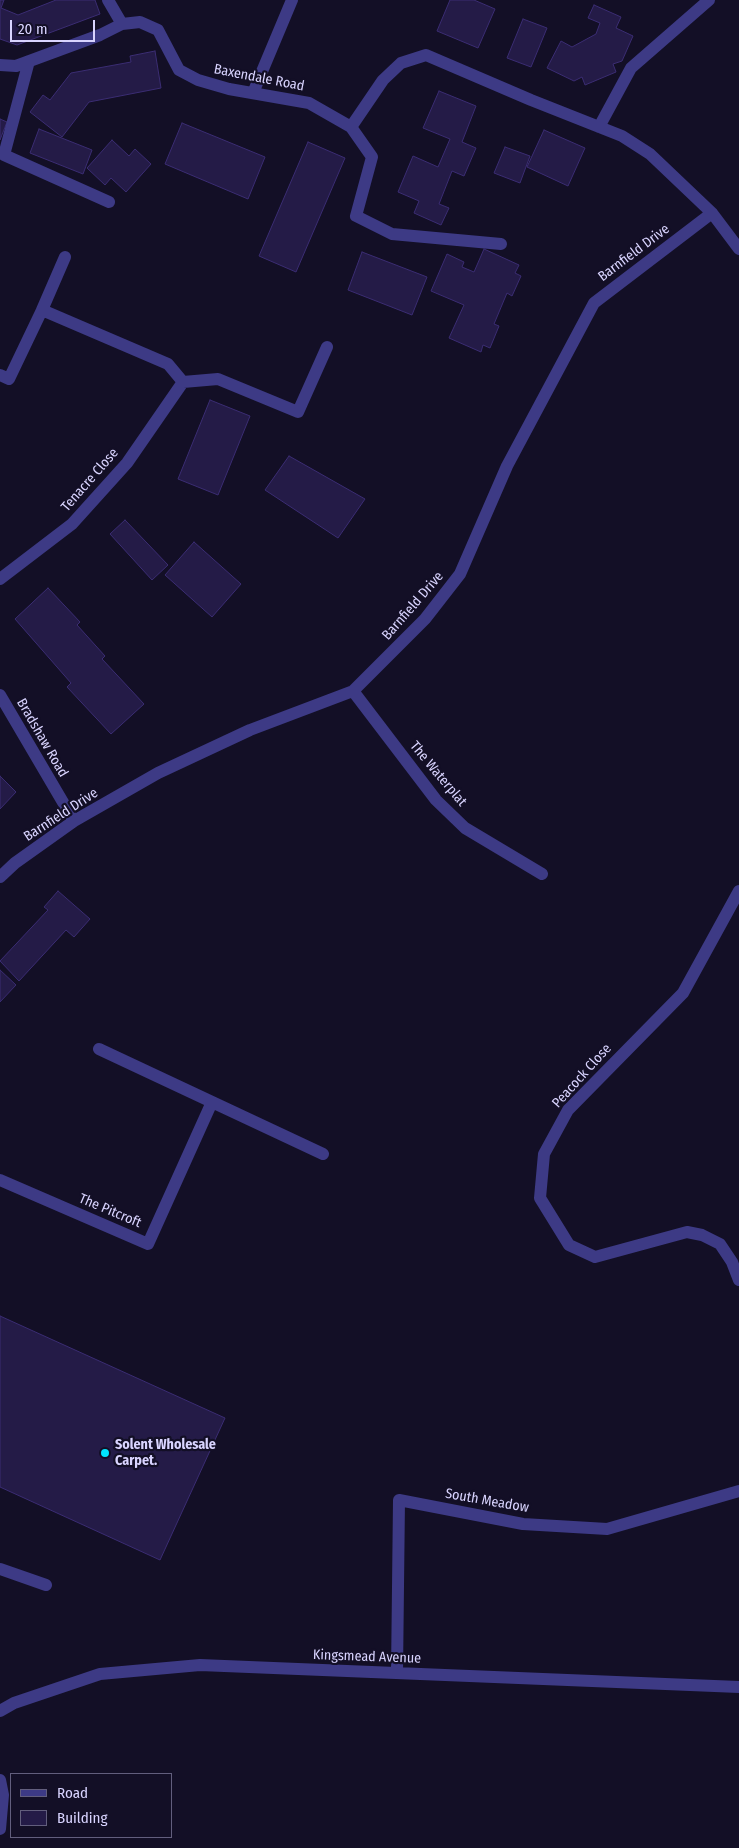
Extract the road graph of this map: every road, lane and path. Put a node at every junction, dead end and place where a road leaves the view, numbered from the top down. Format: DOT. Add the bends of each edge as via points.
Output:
graph roads {
  1 [pos="108,0"];
  2 [pos="292,0"];
  3 [pos="709,0"];
  4 [pos="122,24"];
  5 [pos="29,61"];
  6 [pos="0,64"];
  7 [pos="253,93"];
  8 [pos="351,127"];
  9 [pos="599,127"];
  10 [pos="109,202"];
  11 [pos="712,214"];
  12 [pos="501,244"];
  13 [pos="739,249"];
  14 [pos="65,257"];
  15 [pos="42,310"];
  16 [pos="327,347"];
  17 [pos="0,375"];
  18 [pos="184,382"];
  19 [pos="0,578"];
  20 [pos="353,691"];
  21 [pos="0,695"];
  22 [pos="74,821"];
  23 [pos="542,874"];
  24 [pos="0,877"];
  25 [pos="739,891"];
  26 [pos="99,1048"];
  27 [pos="212,1102"];
  28 [pos="323,1154"];
  29 [pos="0,1180"];
  30 [pos="739,1280"];
  31 [pos="739,1491"];
  32 [pos="0,1569"];
  33 [pos="46,1585"];
  34 [pos="396,1673"];
  35 [pos="739,1687"];
  36 [pos="0,1710"];
  37 [pos="0,1780"];
  38 [pos="0,1829"];
  1 -- 4 [label="street"];
  2 -- 7 [label="street"];
  3 -- 9 [label="street" via="631,68"];
  4 -- 5 [label="street, Baxendale Road"];
  4 -- 7 [label="street, Baxendale Road" via="140,22 158,30 178,70 198,80"];
  5 -- 6 [label="street, Baxendale Road" via="16,66"];
  5 -- 10 [label="street" via="4,155"];
  7 -- 8 [label="street, Baxendale Road" via="309,103"];
  8 -- 9 [label="street" via="383,80 401,63 426,54"];
  8 -- 12 [label="street" via="372,156 356,216 392,234"];
  9 -- 11 [label="street" via="622,136 650,154"];
  11 -- 13 [label="street"];
  11 -- 20 [label="street, Barnfield Drive" via="594,303 507,466 460,574 425,619"];
  14 -- 15 [label="street"];
  15 -- 17 [label="street" via="8,379"];
  15 -- 18 [label="street" via="168,364"];
  16 -- 18 [label="street" via="298,412 218,380"];
  18 -- 19 [label="street, Tenacre Close" via="127,463 72,524"];
  20 -- 22 [label="street, Barnfield Drive" via="250,730 158,773"];
  20 -- 23 [label="street, The Waterplat" via="436,800 465,828"];
  21 -- 22 [label="street, Bradshaw Road"];
  22 -- 24 [label="street, Barnfield Drive"];
  25 -- 30 [label="street, Peacock Close" via="683,993 568,1110 544,1154 540,1198 569,1245 596,1258 687,1232 720,1244"];
  26 -- 27 [label="street"];
  27 -- 28 [label="street"];
  27 -- 29 [label="street, The Pitcroft" via="148,1244"];
  31 -- 34 [label="street, South Meadow" via="607,1530 523,1524 399,1500"];
  32 -- 33 [label="street"];
  34 -- 35 [label="street, Kingsmead Avenue"];
  34 -- 36 [label="street, Kingsmead Avenue" via="200,1665 100,1674"];
  37 -- 38 [label="street" via="3,1795"];
}
